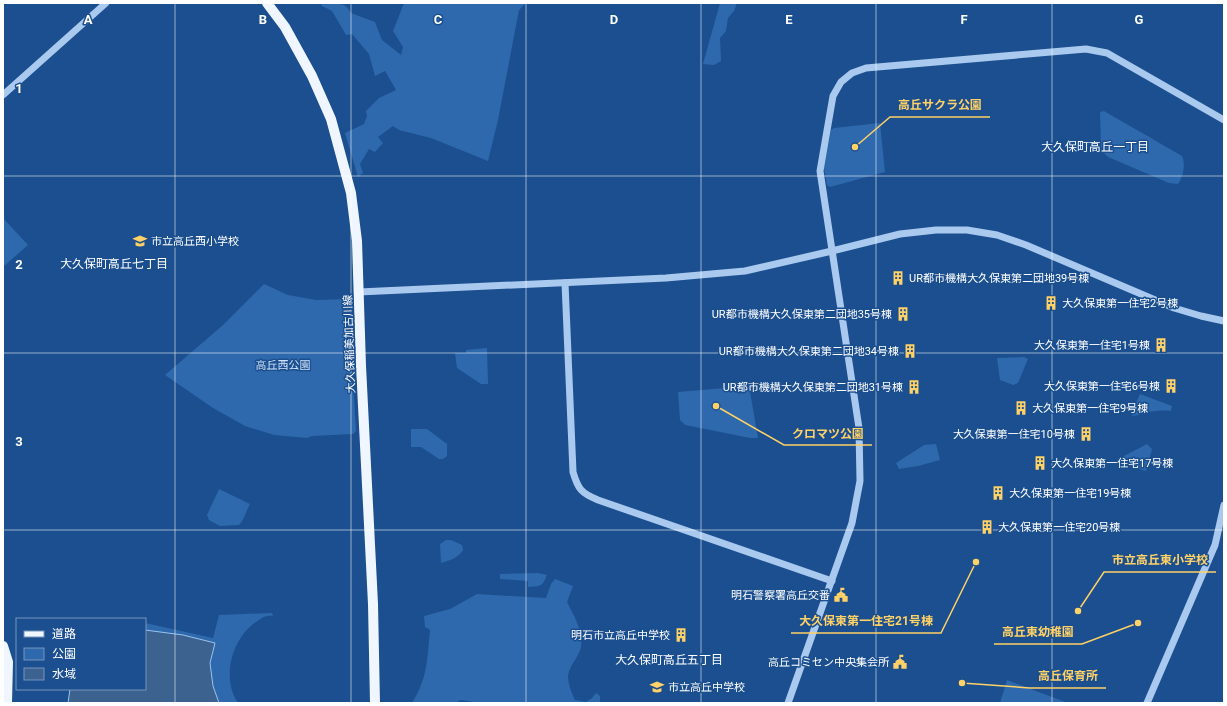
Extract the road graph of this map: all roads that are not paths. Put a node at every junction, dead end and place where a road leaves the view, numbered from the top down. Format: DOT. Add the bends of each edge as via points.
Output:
graph roads {
  1 [pos="106,3"];
  2 [pos="267,3"];
  3 [pos="3,95"];
  4 [pos="1224,120"];
  5 [pos="832,251"];
  6 [pos="565,283"];
  7 [pos="359,292"];
  8 [pos="1224,321"];
  9 [pos="1224,506"];
  10 [pos="832,581"];
  11 [pos="3,646"];
  12 [pos="7,703"];
  13 [pos="375,703"];
  14 [pos="788,703"];
  15 [pos="1147,703"];
  1 -- 3 [label="street"];
  2 -- 7 [label="main road, 大久保稲美加古川線" via="285,27 308,68 330,119 351,194 357,241"];
  4 -- 5 [label="street" via="1107,53 1086,48 866,68 852,73 841,82 833,96 820,171"];
  5 -- 6 [label="street" via="746,271"];
  5 -- 8 [label="street" via="900,234 936,230 966,230 996,235 1174,308"];
  5 -- 10 [label="street" via="859,428 860,481 852,523"];
  6 -- 7 [label="street"];
  6 -- 10 [label="street" via="573,472 577,486 598,500"];
  7 -- 13 [label="main road, 大久保稲美加古川線"];
  9 -- 15 [label="street" via="1215,545"];
  10 -- 14 [label="street"];
  11 -- 12 [label="main road" via="8,662"];
}
